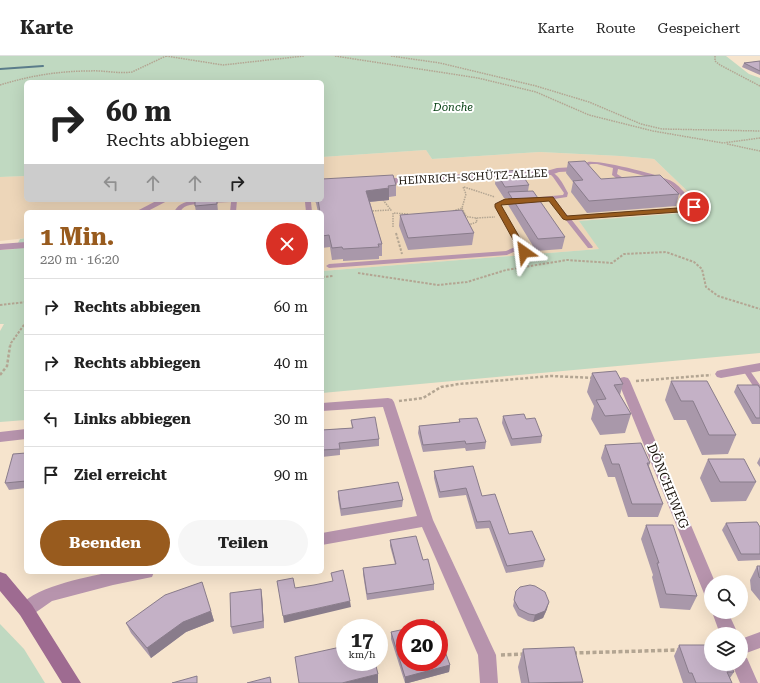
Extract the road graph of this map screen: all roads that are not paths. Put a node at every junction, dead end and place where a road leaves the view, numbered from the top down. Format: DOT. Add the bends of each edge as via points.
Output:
graph roads {
  1 [pos="616,167"];
  2 [pos="575,169"];
  3 [pos="551,173"];
  4 [pos="648,175"];
  5 [pos="628,181"];
  6 [pos="641,181"];
  7 [pos="368,183"];
  8 [pos="551,198"];
  9 [pos="158,202"];
  10 [pos="196,202"];
  11 [pos="308,202"];
  12 [pos="142,210"];
  13 [pos="178,210"];
  14 [pos="309,210"];
  15 [pos="566,218"];
  16 [pos="519,244"];
  17 [pos="24,245"];
  18 [pos="0,247"];
  19 [pos="590,247"];
  20 [pos="524,252"];
  21 [pos="329,266"];
  22 [pos="760,367"];
  23 [pos="746,370"];
  24 [pos="721,374"];
  25 [pos="624,381"];
  26 [pos="760,390"];
  27 [pos="324,407"];
  28 [pos="24,434"];
  29 [pos="0,437"];
  30 [pos="426,520"];
  31 [pos="324,539"];
  32 [pos="135,574"];
  33 [pos="704,575"];
  34 [pos="0,580"];
  35 [pos="26,610"];
  36 [pos="760,640"];
  37 [pos="748,644"];
  38 [pos="744,671"];
  39 [pos="72,683"];
  40 [pos="489,683"];
  41 [pos="749,683"];
  1 -- 2 [label="lane" via="594,163"];
  1 -- 4 [label="lane"];
  1 -- 5 [label="lane" via="616,177"];
  2 -- 3 [label="street, HEINRICH-SCHÜTZ-ALLEE"];
  3 -- 7 [label="street, HEINRICH-SCHÜTZ-ALLEE"];
  3 -- 8 [label="lane" via="566,193 565,196"];
  4 -- 6 [label="lane"];
  4 -- 15 [label="lane" via="672,183 694,207 693,209"];
  8 -- 15 [label="lane"];
  8 -- 16 [label="lane" via="505,201 498,204"];
  9 -- 12 [label="street"];
  10 -- 13 [label="lane" via="182,205"];
  11 -- 14 [label="lane"];
  15 -- 19 [label="lane"];
  16 -- 20 [label="lane"];
  16 -- 21 [label="lane" via="518,248 507,253"];
  17 -- 18 [label="street"];
  22 -- 23 [label="street"];
  23 -- 24 [label="street"];
  23 -- 26 [label="lane"];
  25 -- 33 [label="street, DÖNCHEWEG"];
  27 -- 30 [label="street" via="388,402"];
  28 -- 29 [label="street"];
  30 -- 31 [label="street"];
  30 -- 40 [label="street" via="487,655"];
  32 -- 35 [label="street" via="48,595"];
  34 -- 35 [label="main road"];
  35 -- 39 [label="main road"];
  36 -- 37 [label="street"];
  38 -- 41 [label="street"];
}
